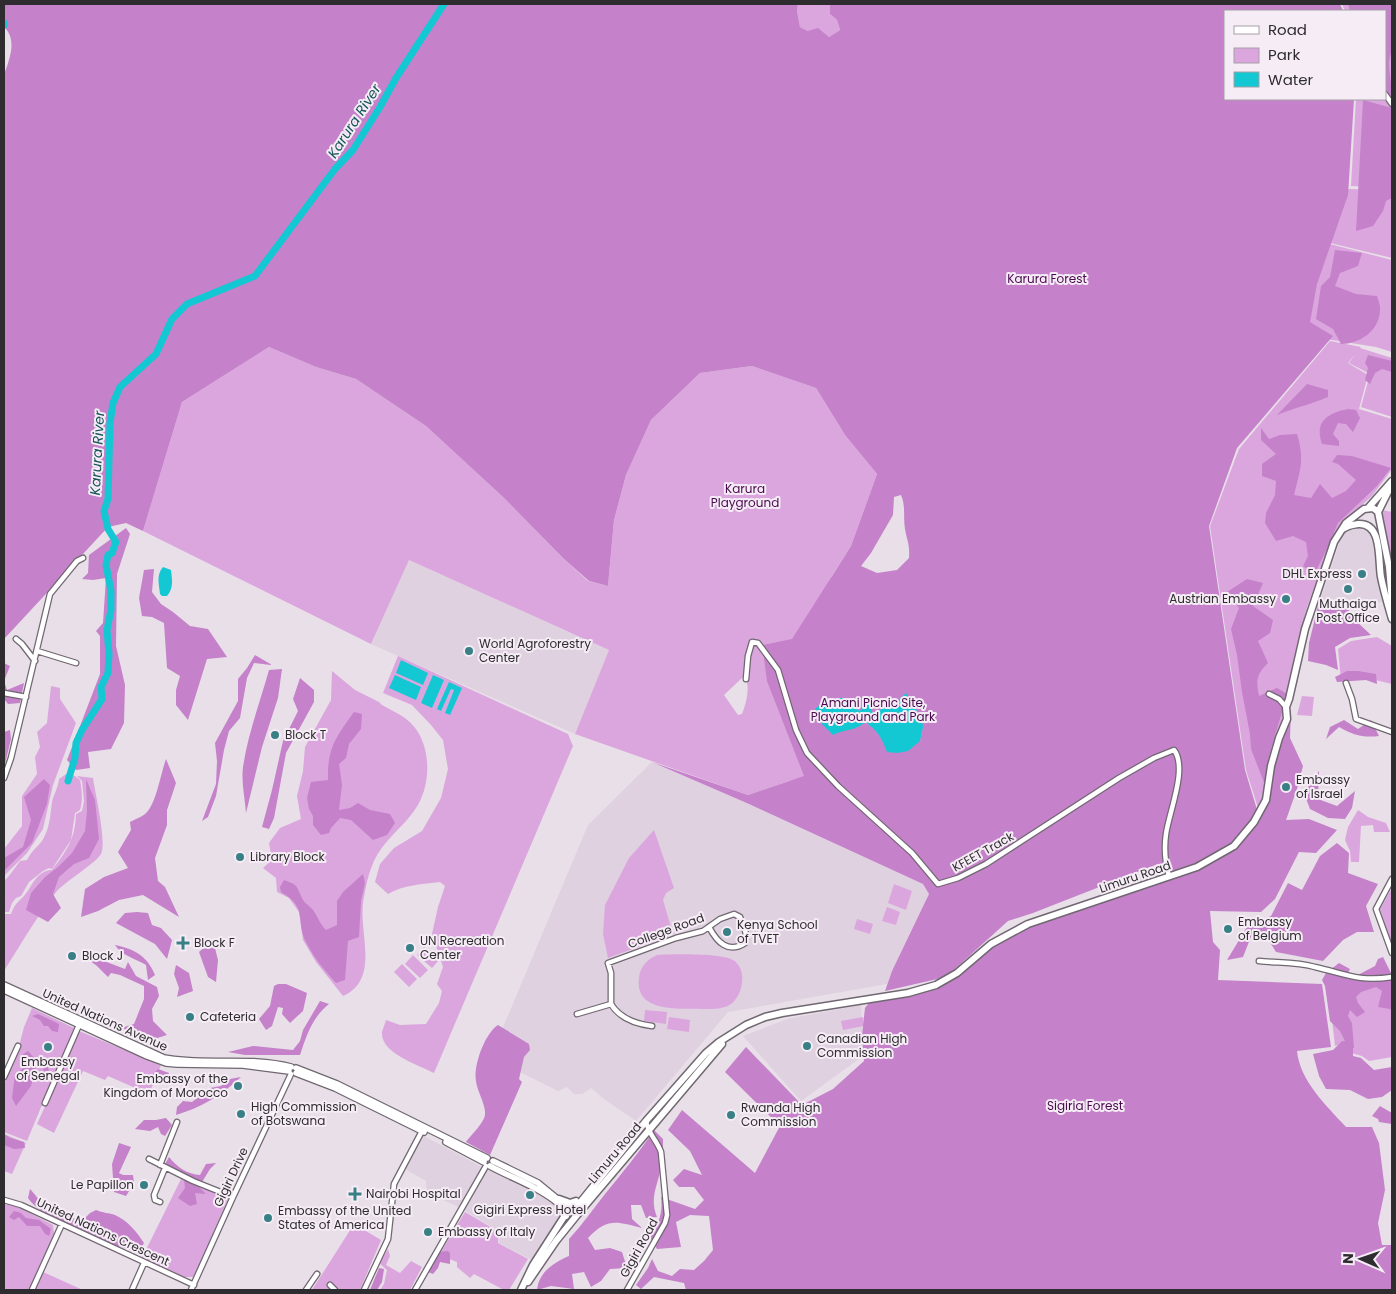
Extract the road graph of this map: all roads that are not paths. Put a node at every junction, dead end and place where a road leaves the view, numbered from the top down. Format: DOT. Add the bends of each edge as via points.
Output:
graph roads {
  1 [pos="1392,482"];
  2 [pos="1369,507"];
  3 [pos="1362,512"];
  4 [pos="1378,512"];
  5 [pos="1379,520"];
  6 [pos="1366,525"];
  7 [pos="1340,531"];
  8 [pos="83,558"];
  9 [pos="1392,602"];
  10 [pos="1392,619"];
  11 [pos="16,639"];
  12 [pos="37,651"];
  13 [pos="34,662"];
  14 [pos="76,662"];
  15 [pos="746,679"];
  16 [pos="1346,683"];
  17 [pos="4,692"];
  18 [pos="1270,694"];
  19 [pos="26,697"];
  20 [pos="1286,707"];
  21 [pos="1392,732"];
  22 [pos="4,778"];
  23 [pos="1169,876"];
  24 [pos="1392,879"];
  25 [pos="709,928"];
  26 [pos="1392,953"];
  27 [pos="1259,961"];
  28 [pos="1392,977"];
  29 [pos="4,985"];
  30 [pos="4,990"];
  31 [pos="611,1004"];
  32 [pos="47,1007"];
  33 [pos="577,1014"];
  34 [pos="79,1024"];
  35 [pos="652,1026"];
  36 [pos="730,1036"];
  37 [pos="18,1046"];
  38 [pos="293,1071"];
  39 [pos="4,1077"];
  40 [pos="45,1102"];
  41 [pos="646,1121"];
  42 [pos="177,1122"];
  43 [pos="648,1130"];
  44 [pos="422,1131"];
  45 [pos="639,1131"];
  46 [pos="633,1143"];
  47 [pos="149,1159"];
  48 [pos="488,1162"];
  49 [pos="160,1165"];
  50 [pos="165,1168"];
  51 [pos="602,1176"];
  52 [pos="233,1197"];
  53 [pos="4,1200"];
  54 [pos="160,1202"];
  55 [pos="560,1203"];
  56 [pos="575,1208"];
  57 [pos="566,1215"];
  58 [pos="573,1219"];
  59 [pos="62,1224"];
  60 [pos="144,1263"];
  61 [pos="317,1274"];
  62 [pos="194,1285"];
  63 [pos="330,1285"];
  64 [pos="522,1289"];
  65 [pos="32,1290"];
  66 [pos="132,1290"];
  67 [pos="191,1290"];
  68 [pos="306,1290"];
  69 [pos="335,1290"];
  70 [pos="364,1290"];
  71 [pos="415,1290"];
  72 [pos="627,1290"];
  1 -- 2 [label="main road, Limuru Road"];
  1 -- 4 [label="main road"];
  2 -- 3 [label="main road, Limuru Road"];
  2 -- 4 [label="main road"];
  3 -- 6 [label="main road" via="1360,518"];
  3 -- 7 [label="main road, Limuru Road"];
  4 -- 5 [label="main road"];
  5 -- 6 [label="main road" via="1374,525"];
  5 -- 9 [label="main road" via="1389,567"];
  6 -- 7 [label="main road" via="1349,526"];
  6 -- 10 [label="main road" via="1377,538 1381,575"];
  7 -- 20 [label="main road, Limuru Road" via="1305,629"];
  8 -- 12 [label="street" via="50,594"];
  11 -- 13 [label="street"];
  12 -- 13 [label="street"];
  12 -- 14 [label="street"];
  13 -- 19 [label="street"];
  15 -- 23 [label="street, KFEET Track" via="748,656 752,642 755,642 778,670 796,730 807,753 838,786 912,853 938,884 986,864 1119,778 1174,750 1180,767 1166,832 1165,860"];
  16 -- 21 [label="street" via="1356,719"];
  17 -- 19 [label="street"];
  18 -- 20 [label="street"];
  19 -- 22 [label="street"];
  20 -- 23 [label="main road, Limuru Road" via="1286,719 1271,766 1266,800 1254,822 1234,846 1197,867"];
  23 -- 36 [label="main road, Limuru Road" via="1028,924 991,944 942,983 891,996 782,1013 754,1021"];
  24 -- 26 [label="street" via="1376,910"];
  25 -- 25 [label="street, College Road" via="720,944 736,946 745,943 740,917 734,914"];
  25 -- 31 [label="street, College Road" via="608,963"];
  27 -- 28 [label="street" via="1309,966 1356,978"];
  29 -- 32 [label="street, United Nations Avenue"];
  30 -- 32 [label="street, United Nations Avenue"];
  31 -- 33 [label="street"];
  31 -- 35 [label="street" via="615,1011 636,1024"];
  32 -- 34 [label="street, United Nations Avenue"];
  32 -- 38 [label="street, United Nations Avenue" via="164,1058 256,1061"];
  34 -- 38 [label="street, United Nations Avenue" via="166,1063 242,1065"];
  34 -- 40 [label="street"];
  36 -- 41 [label="main road, Limuru Road" via="706,1053"];
  36 -- 43 [label="main road, Limuru Road"];
  37 -- 39 [label="street"];
  38 -- 44 [label="street, United Nations Avenue"];
  38 -- 48 [label="street, United Nations Avenue" via="337,1084"];
  38 -- 52 [label="street, Gigiri Drive"];
  41 -- 43 [label="street, Gigiri Road"];
  41 -- 45 [label="main road, Limuru Road"];
  42 -- 49 [label="street"];
  43 -- 45 [label="street"];
  43 -- 46 [label="main road, Limuru Road"];
  43 -- 72 [label="street, Gigiri Road" via="661,1152 668,1215"];
  44 -- 48 [label="street, United Nations Avenue"];
  44 -- 70 [label="street" via="394,1184 388,1239"];
  45 -- 46 [label="main road, Limuru Road"];
  46 -- 51 [label="main road, Limuru Road"];
  46 -- 56 [label="main road, Limuru Road"];
  47 -- 49 [label="street"];
  48 -- 55 [label="street, United Nations Avenue" via="538,1183"];
  48 -- 71 [label="street"];
  49 -- 50 [label="street"];
  50 -- 52 [label="street"];
  50 -- 54 [label="street" via="153,1197"];
  51 -- 55 [label="main road" via="575,1202"];
  51 -- 56 [label="main road, Limuru Road"];
  52 -- 62 [label="street, Gigiri Drive"];
  53 -- 59 [label="street, United Nations Crescent"];
  55 -- 56 [label="street, United Nations Avenue"];
  55 -- 57 [label="main road"];
  56 -- 57 [label="main road, Limuru Road"];
  56 -- 58 [label="main road, Limuru Road"];
  57 -- 58 [label="main road"];
  57 -- 64 [label="main road, Limuru Road" via="533,1265"];
  58 -- 64 [label="main road, Limuru Road"];
  59 -- 60 [label="street, United Nations Crescent"];
  59 -- 65 [label="street"];
  60 -- 62 [label="street, United Nations Crescent"];
  60 -- 66 [label="street"];
  61 -- 68 [label="street"];
  62 -- 67 [label="street, Gigiri Drive"];
  63 -- 69 [label="street"];
}
